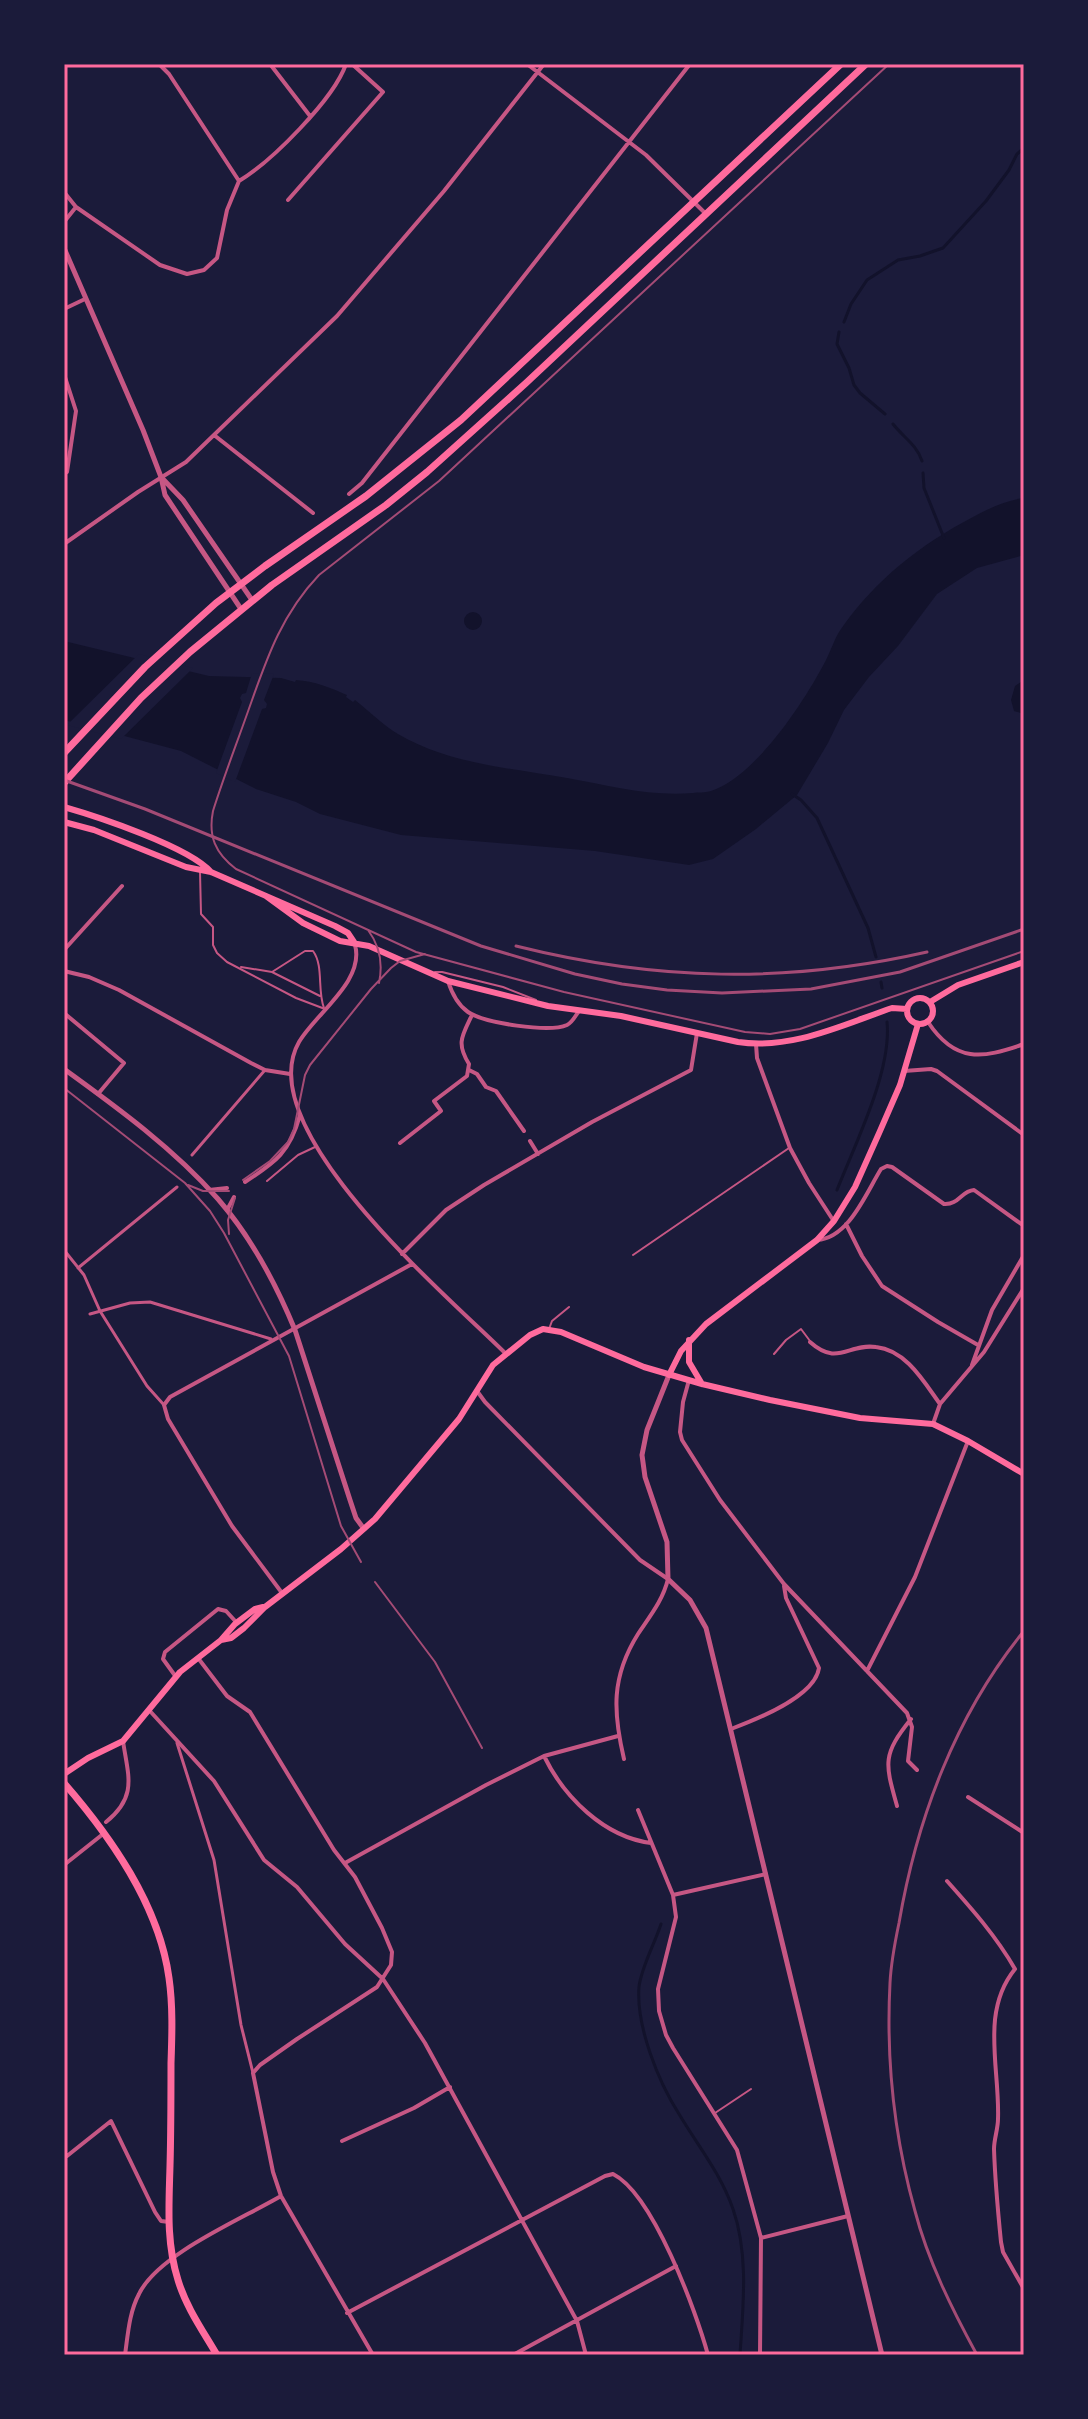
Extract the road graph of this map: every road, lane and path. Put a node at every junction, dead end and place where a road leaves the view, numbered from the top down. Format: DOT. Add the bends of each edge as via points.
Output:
graph roads {
  1 [pos="159,64"];
  2 [pos="270,64"];
  3 [pos="349,64"];
  4 [pos="527,64"];
  5 [pos="544,64"];
  6 [pos="690,64"];
  7 [pos="841,64"];
  8 [pos="866,64"];
  9 [pos="538,73"];
  10 [pos="310,116"];
  11 [pos="629,142"];
  12 [pos="239,181"];
  13 [pos="64,192"];
  14 [pos="288,200"];
  15 [pos="694,201"];
  16 [pos="76,207"];
  17 [pos="706,214"];
  18 [pos="64,222"];
  19 [pos="64,248"];
  20 [pos="88,298"];
  21 [pos="64,309"];
  22 [pos="64,374"];
  23 [pos="214,435"];
  24 [pos="64,473"];
  25 [pos="161,477"];
  26 [pos="349,494"];
  27 [pos="313,513"];
  28 [pos="64,544"];
  29 [pos="241,584"];
  30 [pos="230,593"];
  31 [pos="252,600"];
  32 [pos="241,609"];
  33 [pos="64,753"];
  34 [pos="64,783"];
  35 [pos="64,807"];
  36 [pos="64,822"];
  37 [pos="200,871"];
  38 [pos="211,872"];
  39 [pos="122,886"];
  40 [pos="266,896"];
  41 [pos="354,942"];
  42 [pos="64,950"];
  43 [pos="1024,962"];
  44 [pos="236,967"];
  45 [pos="64,971"];
  46 [pos="272,972"];
  47 [pos="428,973"];
  48 [pos="448,981"];
  49 [pos="320,996"];
  50 [pos="930,1002"];
  51 [pos="548,1006"];
  52 [pos="325,1009"];
  53 [pos="907,1009"];
  54 [pos="579,1011"];
  55 [pos="64,1013"];
  56 [pos="472,1015"];
  57 [pos="928,1022"];
  58 [pos="918,1024"];
  59 [pos="697,1032"];
  60 [pos="756,1044"];
  61 [pos="1024,1044"];
  62 [pos="64,1069"];
  63 [pos="265,1070"];
  64 [pos="469,1070"];
  65 [pos="904,1071"];
  66 [pos="290,1074"];
  67 [pos="98,1094"];
  68 [pos="300,1112"];
  69 [pos="524,1131"];
  70 [pos="1024,1135"];
  71 [pos="530,1141"];
  72 [pos="400,1143"];
  73 [pos="318,1146"];
  74 [pos="790,1148"];
  75 [pos="538,1154"];
  76 [pos="192,1155"];
  77 [pos="267,1181"];
  78 [pos="245,1182"];
  79 [pos="177,1187"];
  80 [pos="227,1188"];
  81 [pos="209,1190"];
  82 [pos="167,1197"];
  83 [pos="234,1197"];
  84 [pos="172,1204"];
  85 [pos="227,1210"];
  86 [pos="834,1221"];
  87 [pos="846,1224"];
  88 [pos="1024,1226"];
  89 [pos="817,1240"];
  90 [pos="64,1250"];
  91 [pos="402,1254"];
  92 [pos="633,1255"];
  93 [pos="1024,1255"];
  94 [pos="412,1264"];
  95 [pos="78,1268"];
  96 [pos="1024,1288"];
  97 [pos="569,1307"];
  98 [pos="100,1311"];
  99 [pos="90,1314"];
  100 [pos="549,1329"];
  101 [pos="295,1330"];
  102 [pos="689,1340"];
  103 [pos="276,1341"];
  104 [pos="810,1342"];
  105 [pos="978,1345"];
  106 [pos="506,1354"];
  107 [pos="774,1354"];
  108 [pos="971,1367"];
  109 [pos="669,1375"];
  110 [pos="689,1380"];
  111 [pos="702,1384"];
  112 [pos="477,1391"];
  113 [pos="940,1404"];
  114 [pos="164,1405"];
  115 [pos="933,1424"];
  116 [pos="968,1441"];
  117 [pos="1024,1474"];
  118 [pos="364,1529"];
  119 [pos="668,1579"];
  120 [pos="784,1584"];
  121 [pos="282,1593"];
  122 [pos="265,1607"];
  123 [pos="237,1623"];
  124 [pos="221,1640"];
  125 [pos="198,1658"];
  126 [pos="867,1671"];
  127 [pos="176,1677"];
  128 [pos="149,1710"];
  129 [pos="911,1719"];
  130 [pos="731,1729"];
  131 [pos="618,1736"];
  132 [pos="175,1739"];
  133 [pos="123,1741"];
  134 [pos="544,1756"];
  135 [pos="624,1759"];
  136 [pos="917,1770"];
  137 [pos="64,1774"];
  138 [pos="64,1783"];
  139 [pos="968,1797"];
  140 [pos="897,1806"];
  141 [pos="638,1810"];
  142 [pos="106,1822"];
  143 [pos="104,1833"];
  144 [pos="1024,1833"];
  145 [pos="651,1843"];
  146 [pos="345,1863"];
  147 [pos="64,1865"];
  148 [pos="766,1874"];
  149 [pos="947,1881"];
  150 [pos="673,1895"];
  151 [pos="1024,1966"];
  152 [pos="1015,1969"];
  153 [pos="383,1979"];
  154 [pos="253,2073"];
  155 [pos="450,2087"];
  156 [pos="751,2089"];
  157 [pos="714,2114"];
  158 [pos="342,2141"];
  159 [pos="64,2153"];
  160 [pos="281,2196"];
  161 [pos="849,2216"];
  162 [pos="521,2219"];
  163 [pos="169,2222"];
  164 [pos="761,2238"];
  165 [pos="172,2258"];
  166 [pos="676,2266"];
  167 [pos="1024,2289"];
  168 [pos="347,2313"];
  169 [pos="577,2321"];
  170 [pos="125,2355"];
  171 [pos="217,2355"];
  172 [pos="373,2355"];
  173 [pos="513,2355"];
  174 [pos="586,2355"];
  175 [pos="708,2355"];
  176 [pos="760,2355"];
  177 [pos="882,2355"];
  1 -- 12 [label="street"];
  2 -- 10 [label="street"];
  3 -- 10 [label="street"];
  3 -- 14 [label="street" via="383,92"];
  4 -- 9 [label="street"];
  5 -- 9 [label="street"];
  6 -- 11 [label="street"];
  7 -- 15 [label="main road"];
  8 -- 17 [label="main road"];
  9 -- 11 [label="street"];
  9 -- 23 [label="street" via="337,316"];
  10 -- 12 [label="street" via="270,159"];
  11 -- 15 [label="street"];
  11 -- 26 [label="street"];
  12 -- 16 [label="street" via="217,258 204,270 187,274 160,265"];
  13 -- 16 [label="street"];
  15 -- 17 [label="street"];
  15 -- 29 [label="main road" via="447,432"];
  16 -- 18 [label="street"];
  17 -- 31 [label="main road" via="427,472"];
  19 -- 20 [label="street"];
  20 -- 21 [label="street"];
  20 -- 25 [label="street"];
  22 -- 24 [label="street" via="76,411"];
  23 -- 25 [label="street"];
  23 -- 27 [label="street"];
  25 -- 28 [label="street"];
  25 -- 29 [label="street"];
  25 -- 30 [label="street" via="165,495"];
  29 -- 30 [label="main road"];
  29 -- 31 [label="street"];
  30 -- 32 [label="street"];
  30 -- 33 [label="main road" via="169,644"];
  31 -- 32 [label="main road"];
  32 -- 34 [label="main road" via="190,652"];
  35 -- 38 [label="main road" via="168,846"];
  36 -- 37 [label="main road"];
  37 -- 38 [label="main road"];
  37 -- 44 [label="lane" via="201,914 213,927 214,949"];
  38 -- 40 [label="main road"];
  39 -- 42 [label="street"];
  40 -- 41 [label="main road" via="344,930"];
  40 -- 41 [label="main road" via="303,923"];
  41 -- 47 [label="main road"];
  41 -- 52 [label="street" via="355,970"];
  43 -- 50 [label="main road" via="958,985"];
  44 -- 46 [label="lane"];
  44 -- 52 [label="lane"];
  45 -- 63 [label="street" via="119,990"];
  46 -- 49 [label="lane"];
  46 -- 49 [label="lane" via="313,951"];
  47 -- 48 [label="main road"];
  47 -- 51 [label="lane" via="503,987"];
  48 -- 51 [label="main road"];
  48 -- 56 [label="street"];
  49 -- 52 [label="lane"];
  50 -- 53 [label="main road" via="918,998"];
  50 -- 57 [label="main road" via="934,1010"];
  51 -- 54 [label="main road"];
  52 -- 66 [label="street" via="298,1044"];
  53 -- 58 [label="main road"];
  53 -- 60 [label="main road" via="892,1008 793,1041"];
  54 -- 56 [label="street" via="572,1022 554,1028"];
  54 -- 59 [label="main road"];
  55 -- 67 [label="street" via="124,1063"];
  56 -- 64 [label="street" via="460,1043"];
  57 -- 58 [label="main road"];
  57 -- 61 [label="street" via="936,1034 968,1055 992,1055"];
  58 -- 65 [label="main road"];
  59 -- 60 [label="main road"];
  59 -- 75 [label="street" via="691,1070"];
  60 -- 74 [label="street"];
  62 -- 67 [label="street"];
  63 -- 66 [label="street"];
  63 -- 76 [label="street"];
  64 -- 69 [label="street" via="496,1091"];
  64 -- 72 [label="street" via="434,1101 441,1111"];
  65 -- 70 [label="street" via="937,1071"];
  65 -- 86 [label="main road" via="855,1187"];
  66 -- 68 [label="street"];
  67 -- 81 [label="street"];
  68 -- 73 [label="street"];
  68 -- 78 [label="street" via="289,1145"];
  71 -- 75 [label="street"];
  73 -- 77 [label="lane"];
  73 -- 91 [label="street" via="342,1184"];
  74 -- 86 [label="street"];
  74 -- 92 [label="lane"];
  75 -- 91 [label="street" via="446,1210"];
  79 -- 82 [label="street"];
  80 -- 81 [label="street"];
  81 -- 85 [label="street"];
  82 -- 84 [label="street"];
  82 -- 95 [label="street"];
  83 -- 85 [label="street"];
  85 -- 101 [label="street" via="250,1242"];
  86 -- 89 [label="main road"];
  87 -- 88 [label="street" via="887,1166 944,1204 974,1190"];
  87 -- 89 [label="street" via="829,1238"];
  87 -- 105 [label="street" via="882,1286"];
  89 -- 102 [label="main road"];
  90 -- 95 [label="street"];
  91 -- 94 [label="street"];
  93 -- 105 [label="street"];
  94 -- 101 [label="street"];
  94 -- 106 [label="street"];
  95 -- 98 [label="street"];
  96 -- 108 [label="street"];
  97 -- 100 [label="lane"];
  98 -- 99 [label="street"];
  98 -- 103 [label="street" via="150,1302"];
  98 -- 114 [label="street"];
  100 -- 106 [label="main road" via="533,1333"];
  100 -- 109 [label="main road"];
  101 -- 103 [label="street"];
  101 -- 118 [label="street"];
  102 -- 109 [label="main road"];
  102 -- 111 [label="main road" via="689,1362"];
  103 -- 114 [label="street"];
  104 -- 107 [label="lane" via="801,1329"];
  104 -- 113 [label="street" via="837,1355 882,1348 915,1370"];
  105 -- 108 [label="street"];
  106 -- 112 [label="main road"];
  108 -- 113 [label="street"];
  109 -- 110 [label="main road"];
  109 -- 119 [label="street" via="642,1455 667,1542"];
  110 -- 111 [label="main road"];
  110 -- 120 [label="street" via="682,1440"];
  111 -- 115 [label="main road" via="860,1418"];
  112 -- 118 [label="main road" via="420,1467"];
  112 -- 119 [label="street" via="640,1560"];
  113 -- 115 [label="street"];
  114 -- 121 [label="street" via="232,1526"];
  115 -- 116 [label="main road"];
  116 -- 117 [label="main road"];
  116 -- 126 [label="street" via="915,1577"];
  118 -- 121 [label="main road"];
  119 -- 130 [label="street" via="704,1621"];
  119 -- 131 [label="street" via="620,1673"];
  120 -- 126 [label="street"];
  120 -- 130 [label="street" via="818,1674 771,1714"];
  121 -- 122 [label="main road"];
  122 -- 123 [label="main road"];
  122 -- 124 [label="main road" via="231,1638"];
  123 -- 124 [label="main road"];
  123 -- 127 [label="street" via="218,1609 168,1649 163,1659"];
  124 -- 125 [label="main road"];
  125 -- 127 [label="main road"];
  125 -- 146 [label="street" via="227,1696 250,1712"];
  126 -- 129 [label="street"];
  127 -- 128 [label="main road"];
  128 -- 132 [label="street"];
  128 -- 133 [label="main road"];
  129 -- 136 [label="street" via="908,1761"];
  129 -- 140 [label="street" via="887,1760"];
  130 -- 148 [label="street"];
  131 -- 134 [label="street"];
  131 -- 135 [label="street"];
  132 -- 153 [label="street" via="230,1804 264,1860 297,1887"];
  132 -- 154 [label="street" via="214,1860"];
  133 -- 137 [label="main road"];
  133 -- 142 [label="street" via="130,1785 122,1805"];
  134 -- 145 [label="street" via="555,1777 592,1816 625,1837"];
  134 -- 146 [label="street"];
  138 -- 143 [label="main road"];
  139 -- 144 [label="street"];
  141 -- 145 [label="street"];
  143 -- 147 [label="street"];
  143 -- 163 [label="main road" via="149,1911 169,1978"];
  145 -- 150 [label="street"];
  146 -- 153 [label="street" via="392,1952"];
  148 -- 150 [label="street"];
  148 -- 161 [label="street"];
  149 -- 152 [label="street"];
  150 -- 157 [label="street" via="676,1917 658,1989 659,2011 666,2035"];
  151 -- 152 [label="street"];
  152 -- 167 [label="street" via="997,2003 994,2149 1003,2252"];
  153 -- 154 [label="street"];
  153 -- 155 [label="street"];
  154 -- 160 [label="street"];
  155 -- 158 [label="street"];
  155 -- 162 [label="street"];
  156 -- 157 [label="lane"];
  157 -- 164 [label="street" via="737,2150"];
  159 -- 163 [label="street" via="67,2156 111,2121 155,2212"];
  160 -- 165 [label="street"];
  160 -- 168 [label="street"];
  161 -- 164 [label="street"];
  161 -- 177 [label="street"];
  162 -- 166 [label="street" via="613,2174 641,2199"];
  162 -- 168 [label="street"];
  162 -- 169 [label="street"];
  163 -- 165 [label="main road"];
  164 -- 176 [label="street"];
  165 -- 170 [label="street" via="139,2293"];
  165 -- 171 [label="main road" via="185,2297"];
  166 -- 169 [label="street"];
  166 -- 175 [label="street"];
  168 -- 172 [label="street"];
  169 -- 173 [label="street"];
  169 -- 174 [label="street"];
}
